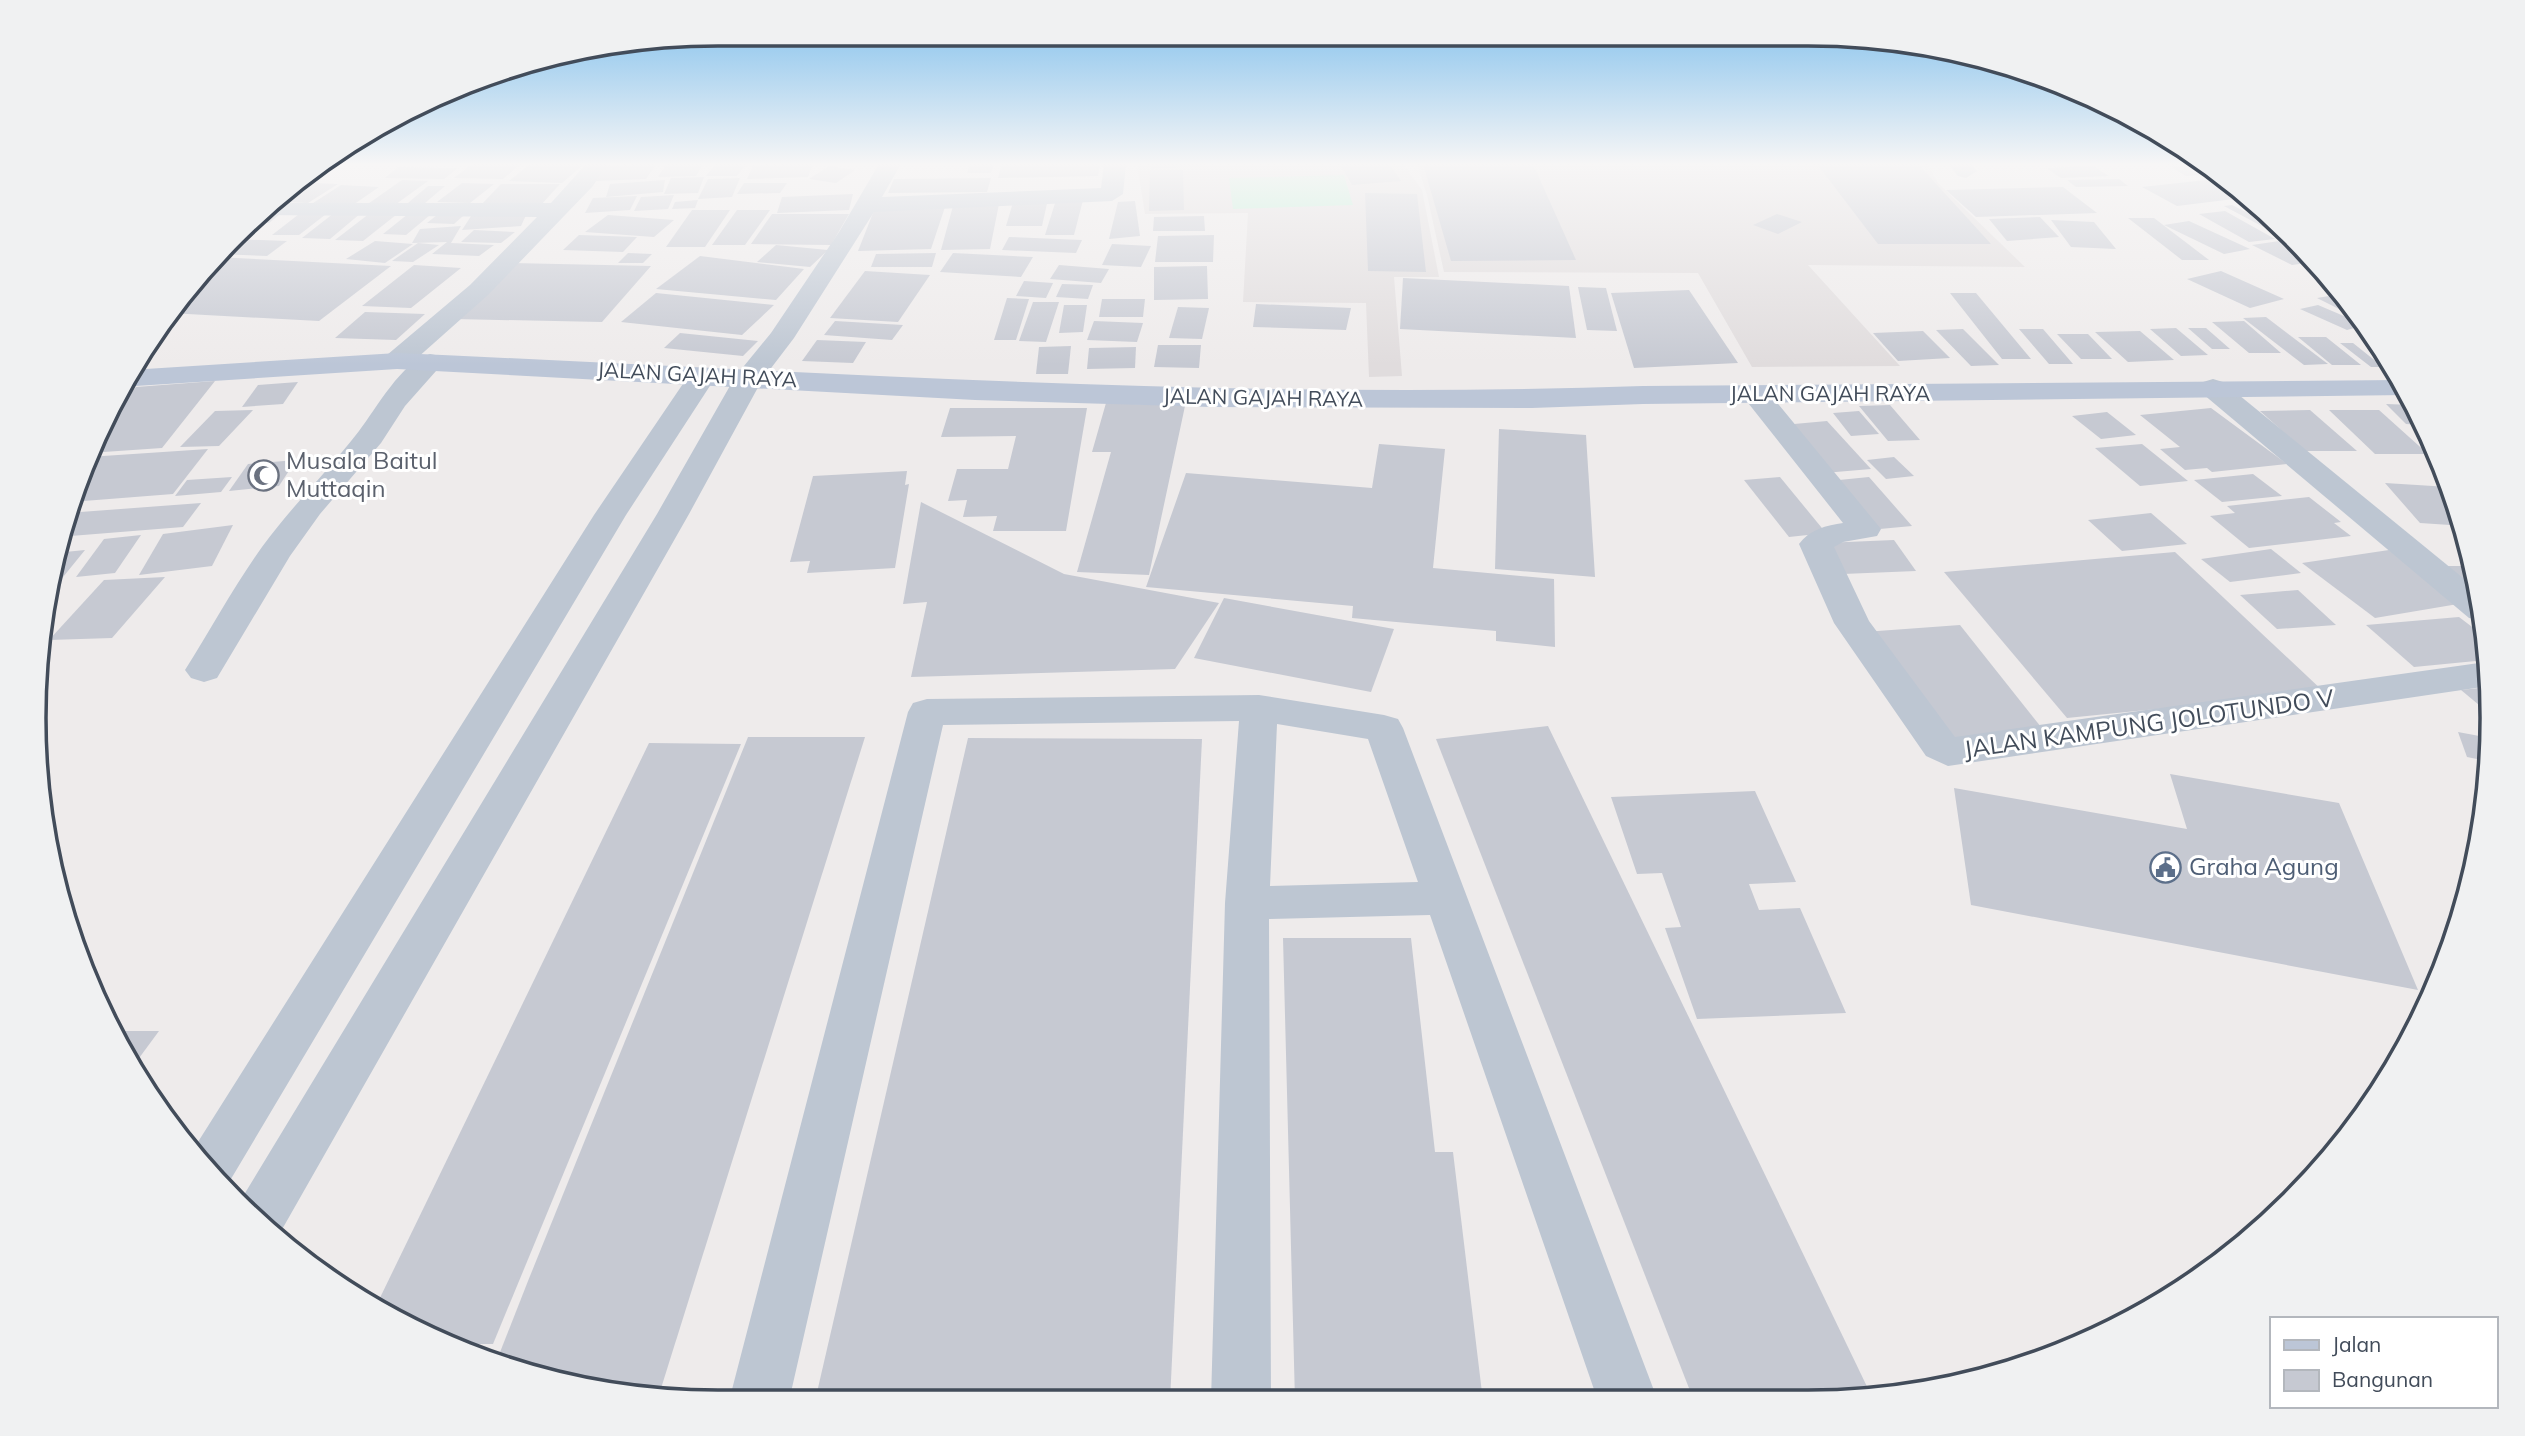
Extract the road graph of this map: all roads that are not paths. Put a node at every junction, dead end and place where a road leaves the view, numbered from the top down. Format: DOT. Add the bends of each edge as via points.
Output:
graph roads {
  1 [pos="536,231"];
  2 [pos="850,231"];
  3 [pos="397,361"];
  4 [pos="430,362"];
  5 [pos="703,374"];
  6 [pos="749,377"];
  7 [pos="138,379"];
  8 [pos="2213,388"];
  9 [pos="2392,388"];
  10 [pos="1755,394"];
  11 [pos="673,514"];
  12 [pos="610,515"];
  13 [pos="2469,600"];
  14 [pos="204,670"];
  15 [pos="2478,675"];
  16 [pos="1259,708"];
  17 [pos="1448,898"];
  18 [pos="1247,903"];
  19 [pos="214,1163"];
  20 [pos="263,1213"];
  21 [pos="762,1390"];
  22 [pos="1241,1390"];
  23 [pos="1625,1390"];
  1 -- 3 [label="street" via="479,289"];
  2 -- 6 [label="street" via="781,338"];
  3 -- 4 [label="main road, JALAN GAJAH RAYA"];
  3 -- 7 [label="main road, JALAN GAJAH RAYA"];
  4 -- 5 [label="main road, JALAN GAJAH RAYA"];
  4 -- 14 [label="street" via="274,554"];
  5 -- 6 [label="main road, JALAN GAJAH RAYA"];
  5 -- 12 [label="street"];
  6 -- 10 [label="main road, JALAN GAJAH RAYA" via="975,391 1212,398"];
  6 -- 11 [label="street"];
  8 -- 9 [label="main road, JALAN GAJAH RAYA"];
  8 -- 10 [label="main road, JALAN GAJAH RAYA"];
  8 -- 13 [label="street"];
  10 -- 15 [label="street, JALAN KAMPUNG JOLOTUNDO V" via="1864,529 1834,534 1816,544 1852,623 1945,751"];
  11 -- 12 [label="street"];
  11 -- 20 [label="street"];
  12 -- 19 [label="street"];
  16 -- 17 [label="street" via="1384,728"];
  16 -- 18 [label="street"];
  16 -- 21 [label="street" via="927,712"];
  17 -- 18 [label="street"];
  17 -- 23 [label="street"];
  18 -- 22 [label="street"];
}
